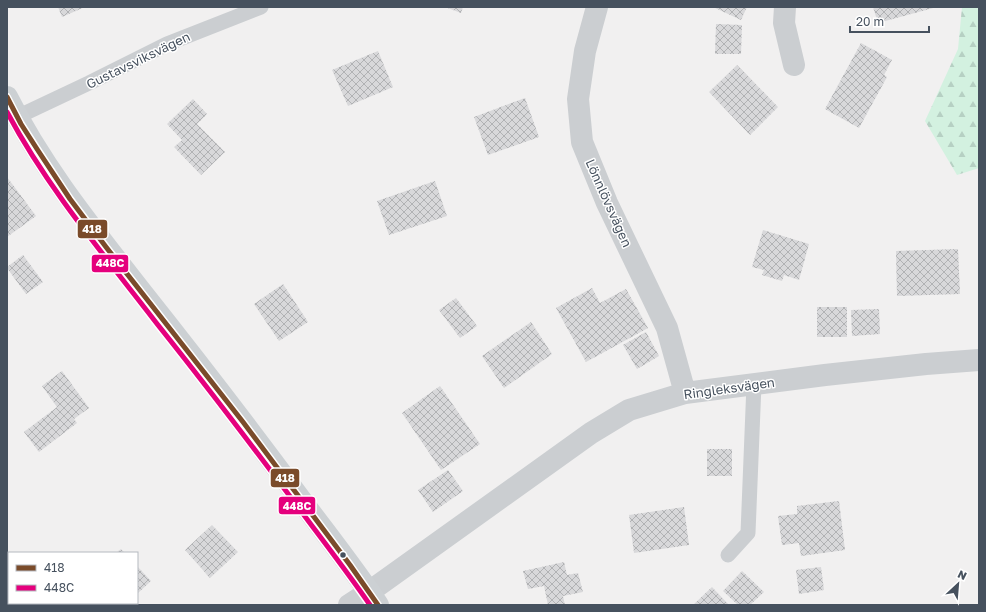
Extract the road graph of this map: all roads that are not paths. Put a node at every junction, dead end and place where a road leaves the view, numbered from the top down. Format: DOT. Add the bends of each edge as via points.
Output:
graph roads {
  1 [pos="261,7"];
  2 [pos="597,7"];
  3 [pos="785,7"];
  4 [pos="794,65"];
  5 [pos="7,97"];
  6 [pos="17,117"];
  7 [pos="979,360"];
  8 [pos="754,384"];
  9 [pos="685,393"];
  10 [pos="728,555"];
  11 [pos="374,599"];
  12 [pos="349,605"];
  1 -- 6 [label="lane, Gustavsviksvägen" via="167,44"];
  2 -- 9 [label="street, Lönnlövsvägen" via="585,52 578,99 582,142 607,203 666,328"];
  3 -- 4 [label="street" via="784,23"];
  5 -- 6 [label="street"];
  6 -- 11 [label="street" via="76,206 267,454"];
  7 -- 8 [label="street, Ringleksvägen"];
  8 -- 9 [label="street, Ringleksvägen"];
  8 -- 10 [label="lane" via="748,533"];
  9 -- 11 [label="street, Ringleksvägen" via="629,410 591,433"];
  11 -- 12 [label="street, Ringleksvägen"];
}
